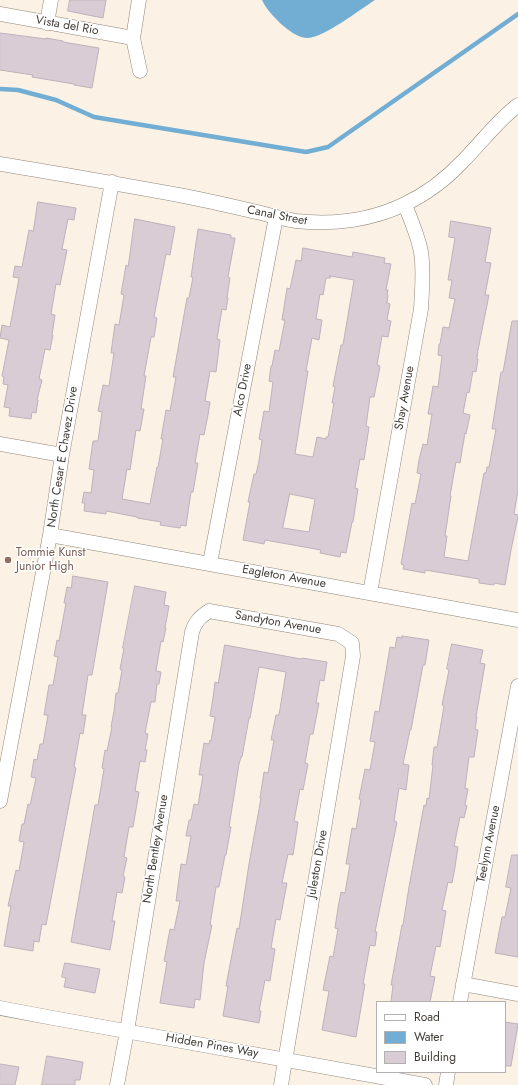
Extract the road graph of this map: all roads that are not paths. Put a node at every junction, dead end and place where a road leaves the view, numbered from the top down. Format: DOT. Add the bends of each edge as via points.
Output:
graph roads {
  1 [pos="51,0"];
  2 [pos="139,0"];
  3 [pos="0,14"];
  4 [pos="47,23"];
  5 [pos="133,38"];
  6 [pos="140,71"];
  7 [pos="518,106"];
  8 [pos="0,164"];
  9 [pos="112,182"];
  10 [pos="405,204"];
  11 [pos="276,217"];
  12 [pos="0,444"];
  13 [pos="62,455"];
  14 [pos="50,535"];
  15 [pos="210,563"];
  16 [pos="370,593"];
  17 [pos="202,616"];
  18 [pos="518,620"];
  19 [pos="352,644"];
  20 [pos="518,686"];
  21 [pos="0,802"];
  22 [pos="463,984"];
  23 [pos="518,994"];
  24 [pos="460,1001"];
  25 [pos="0,1008"];
  26 [pos="127,1031"];
  27 [pos="286,1059"];
  28 [pos="448,1073"];
  29 [pos="117,1085"];
  30 [pos="281,1085"];
  31 [pos="425,1085"];
  32 [pos="446,1085"];
  1 -- 4 [label="street"];
  2 -- 5 [label="street"];
  3 -- 4 [label="street, Vista del Rio"];
  4 -- 5 [label="street, Vista del Rio"];
  5 -- 6 [label="street"];
  7 -- 10 [label="street, Canal Street" via="442,180"];
  8 -- 9 [label="street, Canal Street"];
  9 -- 11 [label="street, Canal Street"];
  9 -- 13 [label="street, North Cesar E Chavez Drive"];
  10 -- 11 [label="street, Canal Street" via="375,216 349,221 320,223"];
  10 -- 16 [label="street, Shay Avenue" via="421,253 421,309"];
  11 -- 15 [label="street, Alco Drive"];
  12 -- 13 [label="street"];
  13 -- 14 [label="street, North Cesar E Chavez Drive"];
  14 -- 15 [label="street, Eagleton Avenue"];
  14 -- 21 [label="street, North Cesar E Chavez Drive"];
  15 -- 16 [label="street, Eagleton Avenue"];
  16 -- 18 [label="street, Eagleton Avenue"];
  17 -- 19 [label="street, Sandyton Avenue" via="209,611 338,634"];
  17 -- 26 [label="street, North Bentley Avenue" via="194,624 192,632"];
  19 -- 27 [label="street, Juleston Drive" via="352,668"];
  20 -- 22 [label="street, Teelynn Avenue"];
  22 -- 23 [label="street"];
  22 -- 24 [label="street, Teelynn Avenue"];
  25 -- 26 [label="street, Hidden Pines Way"];
  26 -- 27 [label="street, Hidden Pines Way"];
  26 -- 29 [label="street, North Bentley Avenue"];
  27 -- 30 [label="street, Juleston Drive"];
  27 -- 31 [label="street, Hidden Pines Way"];
  28 -- 32 [label="street"];
}
